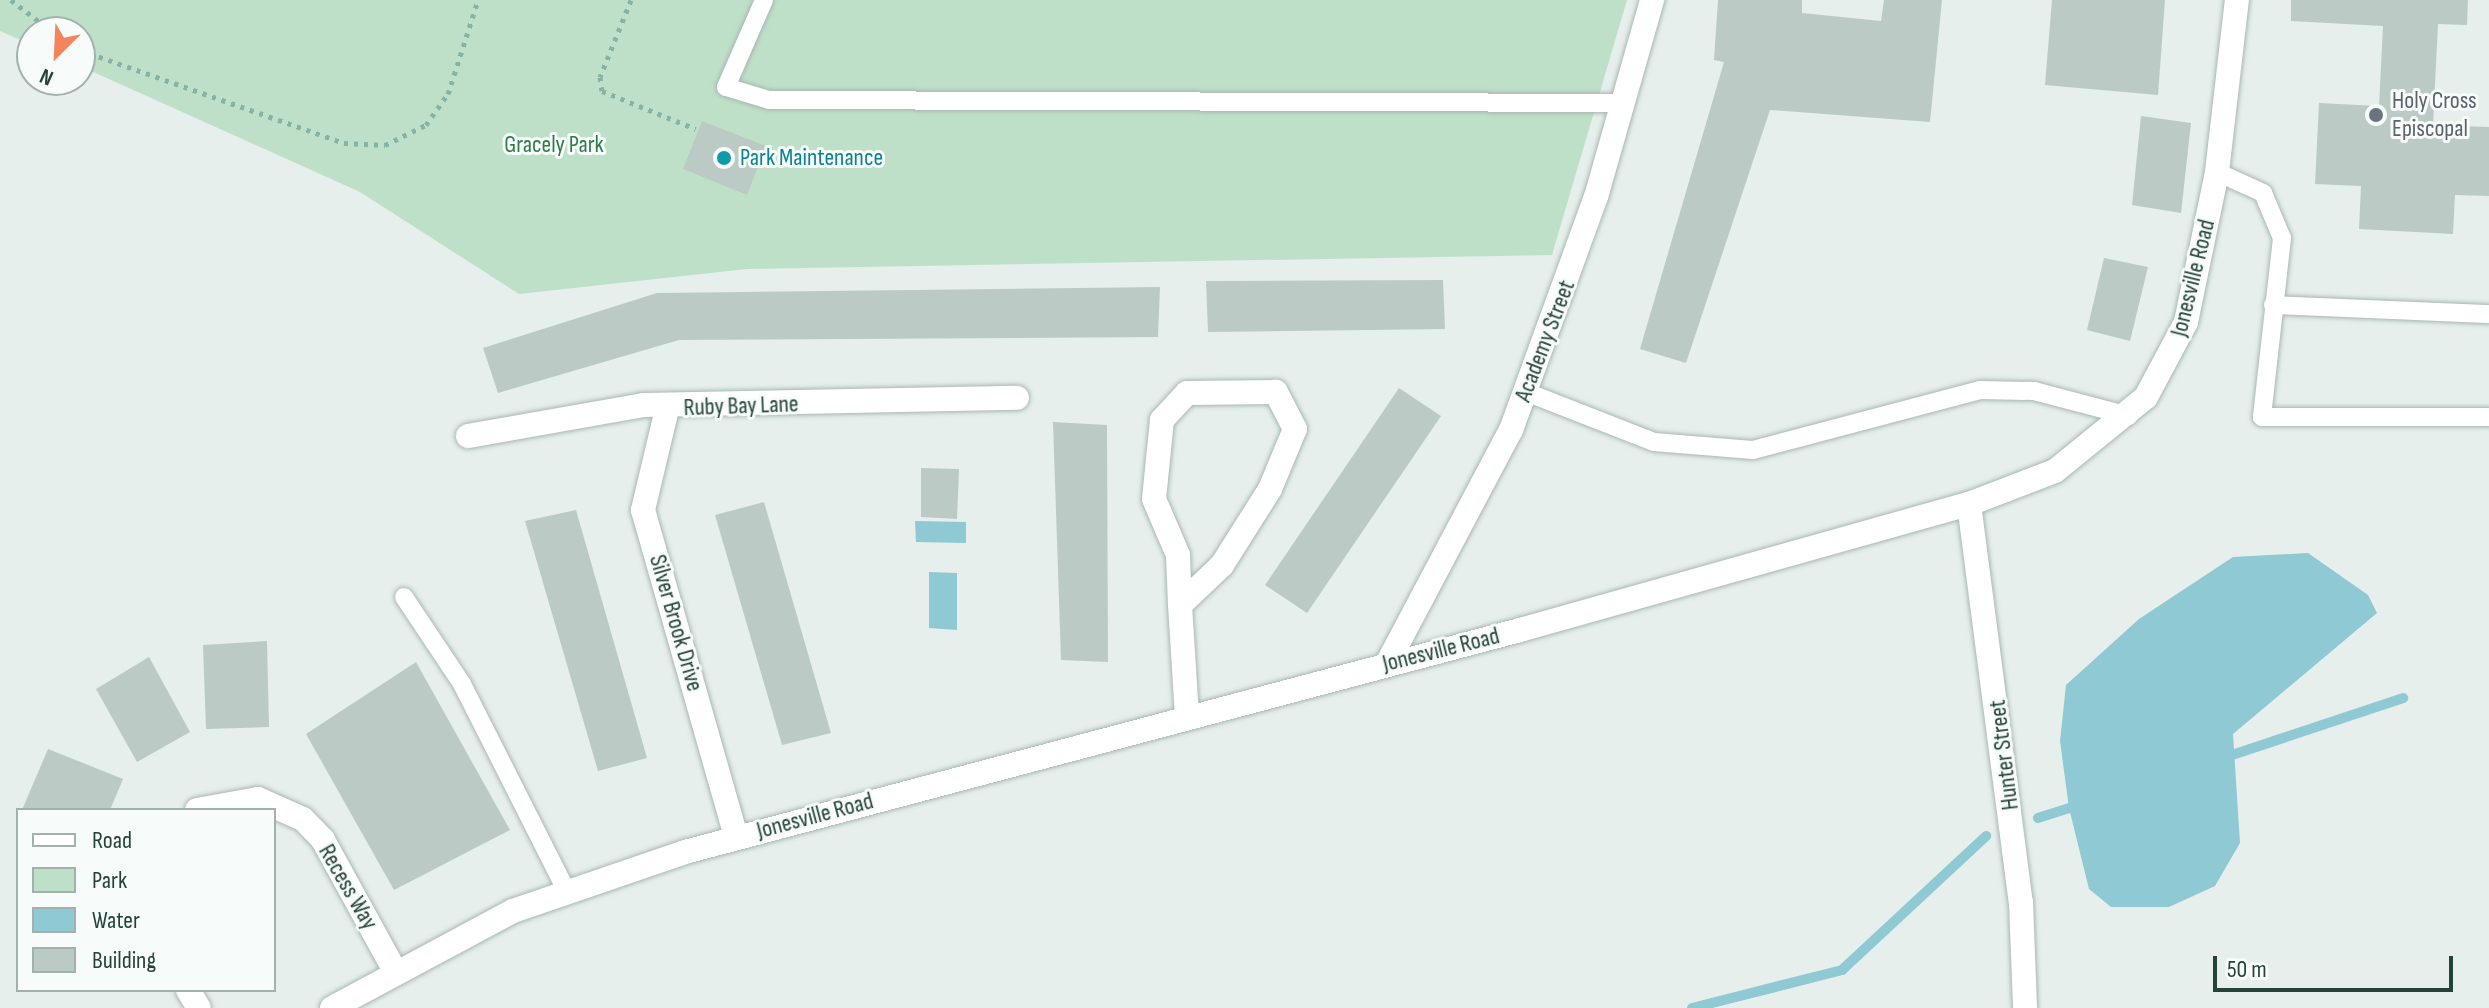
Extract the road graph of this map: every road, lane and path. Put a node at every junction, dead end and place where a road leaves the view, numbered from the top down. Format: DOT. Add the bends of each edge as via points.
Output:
graph roads {
  1 [pos="11,0"];
  2 [pos="478,0"];
  3 [pos="631,0"];
  4 [pos="764,0"];
  5 [pos="1652,0"];
  6 [pos="2237,0"];
  7 [pos="32,16"];
  8 [pos="96,56"];
  9 [pos="1623,103"];
  10 [pos="696,129"];
  11 [pos="2217,172"];
  12 [pos="2273,305"];
  13 [pos="2489,314"];
  14 [pos="1526,392"];
  15 [pos="1017,398"];
  16 [pos="667,409"];
  17 [pos="2129,416"];
  18 [pos="2489,417"];
  19 [pos="468,436"];
  20 [pos="1969,504"];
  21 [pos="404,597"];
  22 [pos="1180,605"];
  23 [pos="1388,662"];
  24 [pos="1187,716"];
  25 [pos="208,808"];
  26 [pos="736,837"];
  27 [pos="567,892"];
  28 [pos="396,973"];
  29 [pos="332,1008"];
  30 [pos="2025,1008"];
  1 -- 7 [label="path"];
  2 -- 8 [label="path" via="448,94 426,125 385,145 344,143"];
  3 -- 10 [label="path" via="600,77 602,91"];
  4 -- 9 [label="lane" via="726,87 769,100"];
  5 -- 9 [label="street, Academy Street"];
  6 -- 11 [label="street, Jonesville Road"];
  9 -- 14 [label="street, Academy Street"];
  11 -- 12 [label="lane" via="2263,193 2282,238"];
  11 -- 17 [label="street, Jonesville Road" via="2186,322 2168,367"];
  12 -- 13 [label="lane"];
  12 -- 18 [label="lane" via="2262,417"];
  14 -- 17 [label="lane" via="1654,442 1753,450 1980,390 2034,391"];
  14 -- 23 [label="street, Academy Street" via="1476,507"];
  15 -- 16 [label="street, Ruby Bay Lane"];
  16 -- 19 [label="street, Ruby Bay Lane" via="643,405"];
  16 -- 26 [label="street, Silver Brook Drive" via="643,510"];
  17 -- 20 [label="street, Jonesville Road" via="2055,471"];
  20 -- 23 [label="street, Jonesville Road"];
  20 -- 30 [label="street, Hunter Street" via="2021,902"];
  21 -- 27 [label="lane" via="462,684"];
  22 -- 22 [label="street" via="1178,555 1154,499 1162,420 1187,393 1276,392 1295,429 1270,489 1222,565"];
  22 -- 24 [label="street"];
  23 -- 24 [label="street, Jonesville Road"];
  24 -- 26 [label="street, Jonesville Road"];
  25 -- 28 [label="street, Recess Way" via="258,799 303,819 323,840"];
  26 -- 27 [label="street, Jonesville Road"];
  27 -- 28 [label="street, Jonesville Road" via="513,911"];
  28 -- 29 [label="street, Jonesville Road"];
}
